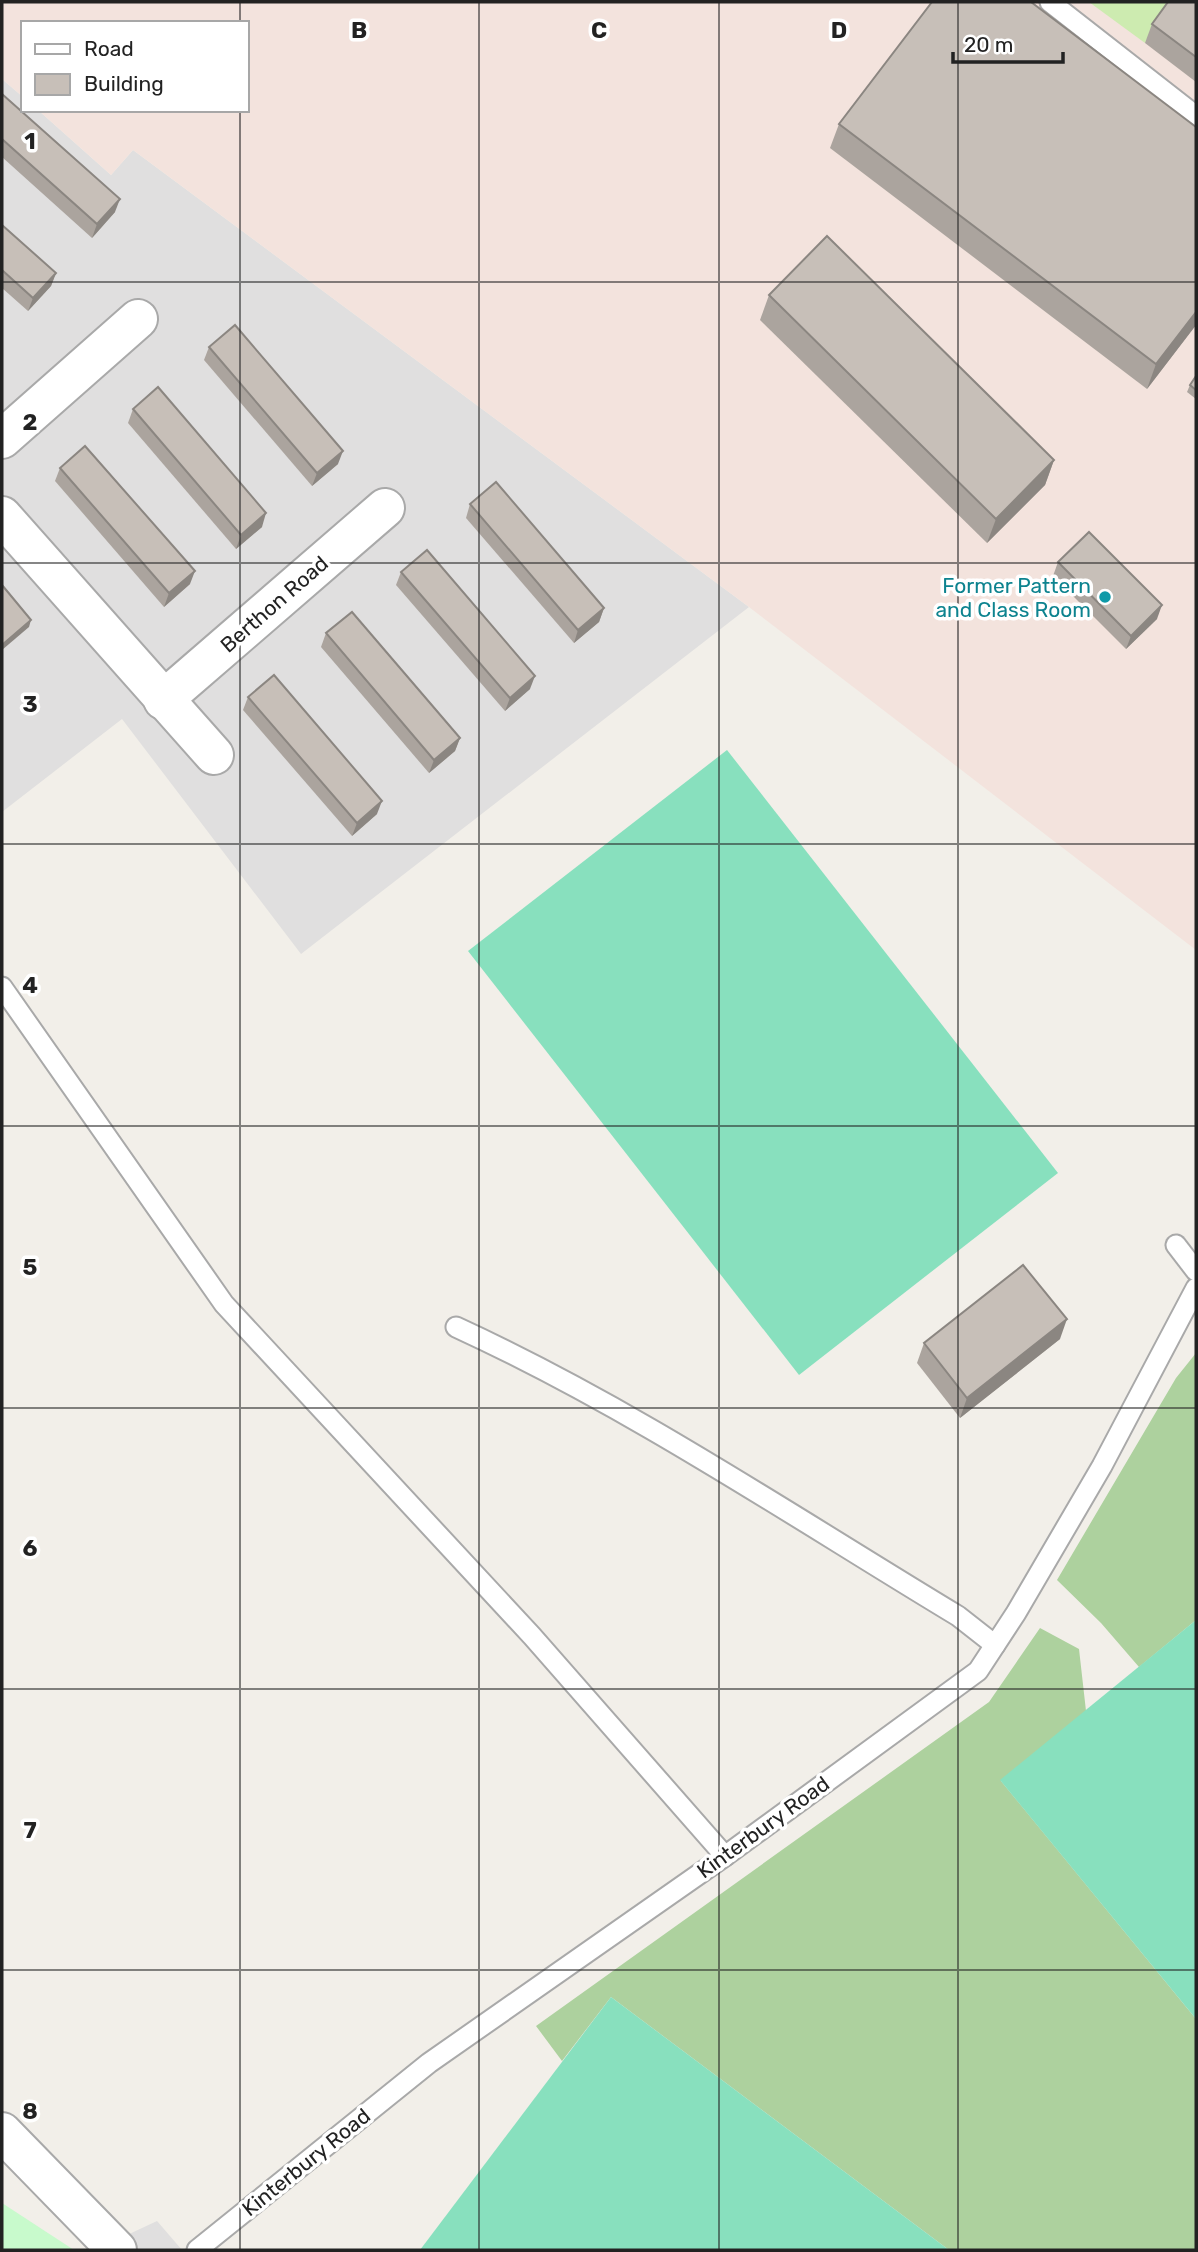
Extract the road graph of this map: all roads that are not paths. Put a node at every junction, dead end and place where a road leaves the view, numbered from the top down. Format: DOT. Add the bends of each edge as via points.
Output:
graph roads {
  1 [pos="1049,2"];
  2 [pos="1196,116"];
  3 [pos="138,319"];
  4 [pos="2,439"];
  5 [pos="385,508"];
  6 [pos="2,516"];
  7 [pos="163,699"];
  8 [pos="214,755"];
  9 [pos="2,987"];
  10 [pos="1176,1245"];
  11 [pos="1196,1271"];
  12 [pos="1196,1288"];
  13 [pos="456,1327"];
  14 [pos="995,1646"];
  15 [pos="725,1856"];
  16 [pos="2,2132"];
  17 [pos="117,2250"];
  18 [pos="197,2250"];
  1 -- 2 [label="lane"];
  3 -- 4 [label="street"];
  5 -- 7 [label="street, Berthon Road"];
  6 -- 7 [label="street"];
  7 -- 8 [label="street"];
  9 -- 15 [label="lane" via="224,1304 532,1636"];
  10 -- 11 [label="lane"];
  12 -- 14 [label="lane, Kinterbury Road" via="1102,1466"];
  13 -- 14 [label="lane" via="643,1423 958,1616"];
  14 -- 15 [label="lane, Kinterbury Road" via="978,1671"];
  15 -- 18 [label="lane, Kinterbury Road" via="429,2063"];
  16 -- 17 [label="street"];
}
